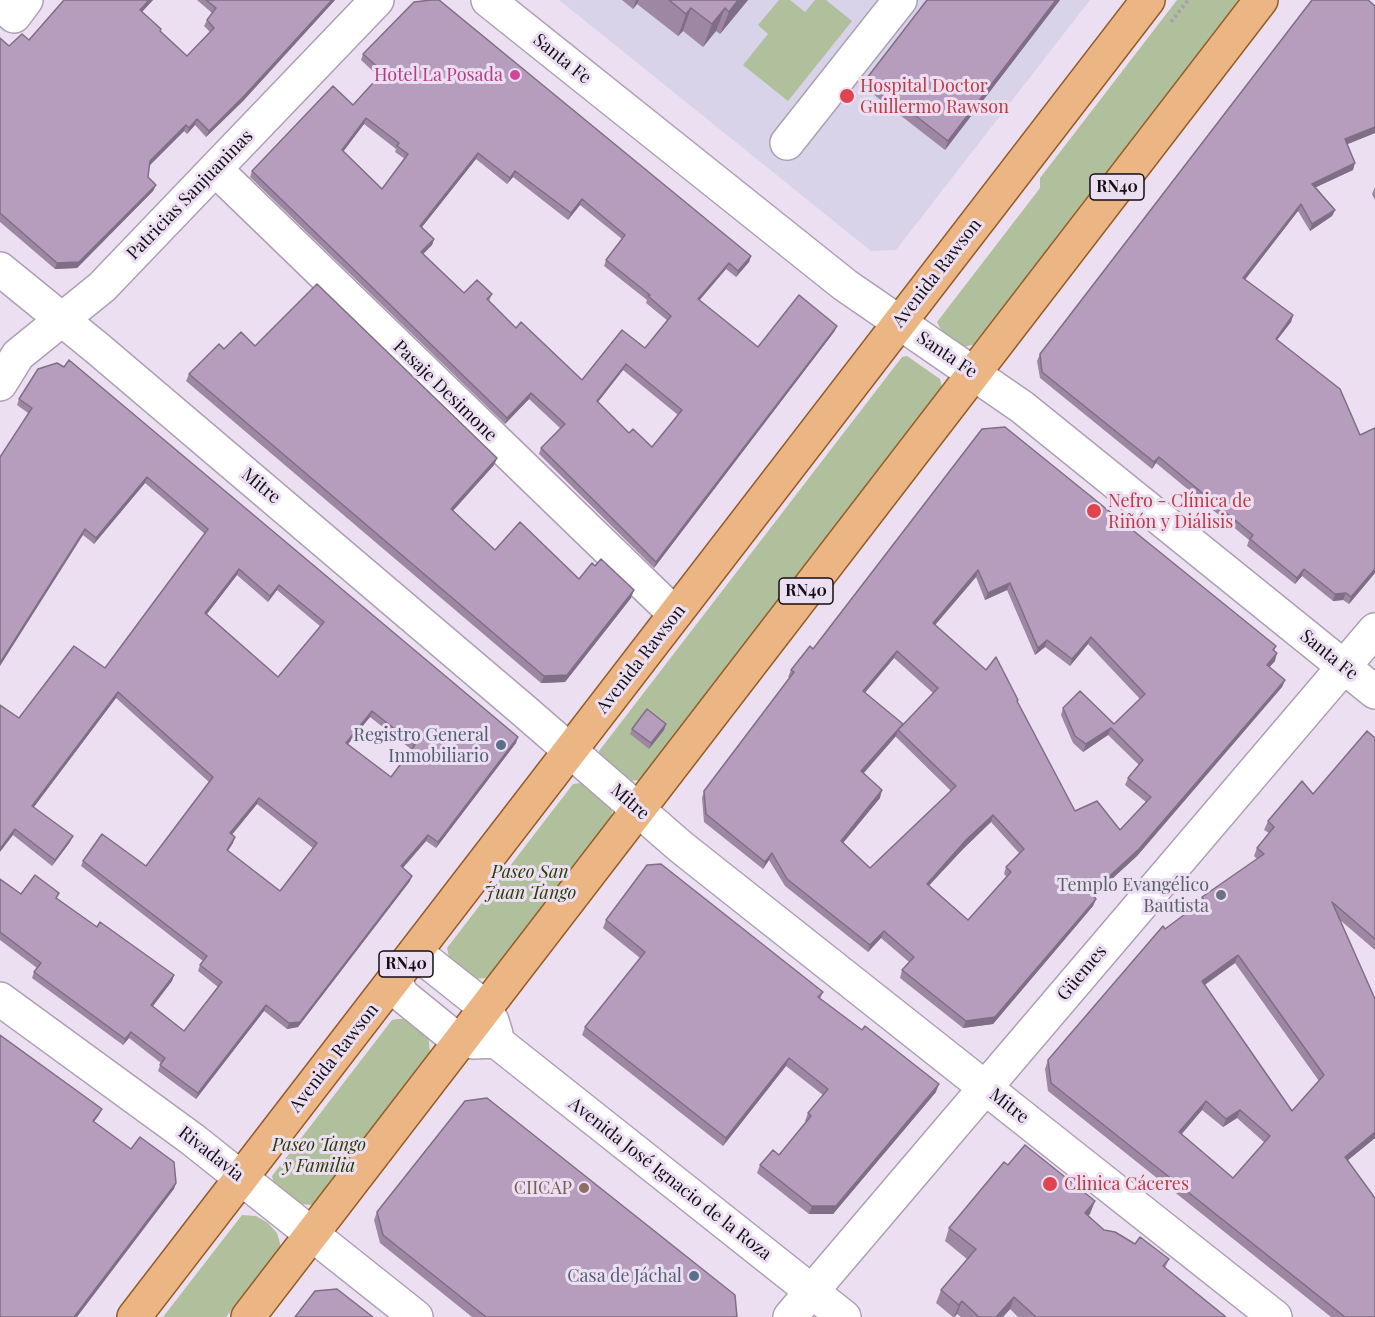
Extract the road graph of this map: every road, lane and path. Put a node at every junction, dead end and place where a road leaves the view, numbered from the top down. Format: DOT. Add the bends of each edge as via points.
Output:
graph roads {
  1 [pos="26,0"];
  2 [pos="377,0"];
  3 [pos="488,0"];
  4 [pos="900,0"];
  5 [pos="1148,0"];
  6 [pos="1261,0"];
  7 [pos="0,3"];
  8 [pos="787,143"];
  9 [pos="215,169"];
  10 [pos="0,269"];
  11 [pos="62,320"];
  12 [pos="900,323"];
  13 [pos="974,374"];
  14 [pos="0,384"];
  15 [pos="675,614"];
  16 [pos="1375,630"];
  17 [pos="1343,667"];
  18 [pos="1375,692"];
  19 [pos="570,750"];
  20 [pos="638,809"];
  21 [pos="402,969"];
  22 [pos="0,999"];
  23 [pos="485,1009"];
  24 [pos="462,1039"];
  25 [pos="496,1041"];
  26 [pos="985,1088"];
  27 [pos="241,1178"];
  28 [pos="312,1234"];
  29 [pos="812,1291"];
  30 [pos="134,1317"];
  31 [pos="248,1317"];
  32 [pos="416,1317"];
  33 [pos="790,1317"];
  34 [pos="844,1317"];
  35 [pos="1275,1317"];
  1 -- 7 [label="street" via="14,16"];
  2 -- 9 [label="street, Patricias Sanjuaninas"];
  3 -- 12 [label="street, Santa Fe" via="845,285"];
  4 -- 8 [label="street"];
  5 -- 12 [label="main road, Avenida Rawson / RN40"];
  6 -- 13 [label="main road, RN40"];
  9 -- 11 [label="street, Patricias Sanjuaninas" via="102,287"];
  9 -- 15 [label="street, Pasaje Desimone"];
  10 -- 11 [label="street, Mitre"];
  11 -- 14 [label="street, Patricias Sanjuaninas" via="18,355"];
  11 -- 19 [label="street, Mitre"];
  12 -- 13 [label="street, Santa Fe"];
  12 -- 15 [label="main road, Avenida Rawson / RN40"];
  13 -- 17 [label="street, Santa Fe" via="1022,406"];
  13 -- 20 [label="main road, RN40"];
  15 -- 19 [label="main road, Avenida Rawson / RN40"];
  16 -- 17 [label="street, Güemes"];
  17 -- 18 [label="street, Santa Fe"];
  17 -- 26 [label="street, Güemes"];
  19 -- 20 [label="street, Mitre"];
  19 -- 21 [label="main road, Avenida Rawson / RN40"];
  20 -- 23 [label="main road, RN40"];
  20 -- 26 [label="street, Mitre"];
  21 -- 23 [label="street" via="428,962"];
  21 -- 24 [label="street" via="402,995 450,1034"];
  21 -- 27 [label="main road, Avenida Rawson / RN40"];
  22 -- 27 [label="street, Rivadavia"];
  23 -- 24 [label="main road, RN40"];
  23 -- 25 [label="street"];
  24 -- 25 [label="street"];
  24 -- 28 [label="main road, RN40"];
  25 -- 29 [label="street, Avenida José Ignacio de la Roza"];
  26 -- 29 [label="street, Güemes"];
  26 -- 35 [label="street, Mitre"];
  27 -- 28 [label="street, Rivadavia"];
  27 -- 30 [label="main road, Avenida Rawson / RN40"];
  28 -- 31 [label="main road, RN40"];
  28 -- 32 [label="street, Rivadavia"];
  29 -- 33 [label="street, Güemes"];
  29 -- 34 [label="street, Avenida José Ignacio de la Roza"];
}
